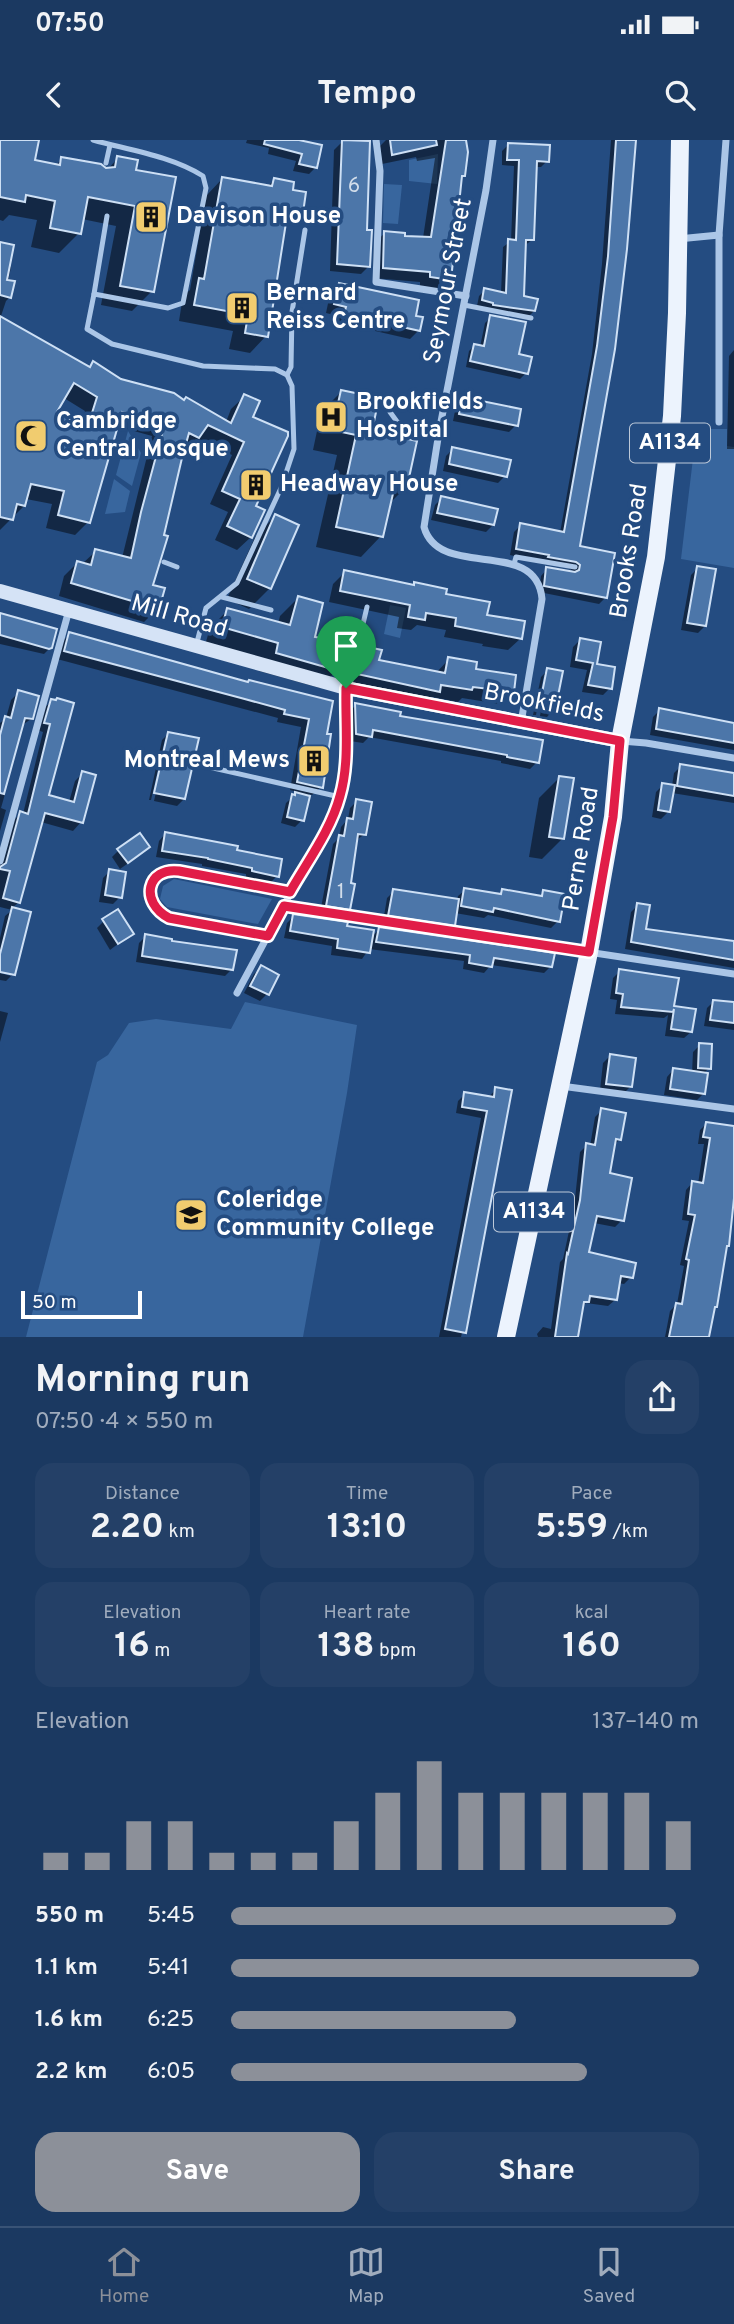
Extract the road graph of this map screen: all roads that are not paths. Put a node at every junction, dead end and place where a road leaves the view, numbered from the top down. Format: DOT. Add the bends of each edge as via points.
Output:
graph roads {
  1 [pos="93,140"];
  2 [pos="376,140"];
  3 [pos="493,140"];
  4 [pos="680,140"];
  5 [pos="726,140"];
  6 [pos="110,145"];
  7 [pos="106,163"];
  8 [pos="107,216"];
  9 [pos="305,230"];
  10 [pos="719,236"];
  11 [pos="678,239"];
  12 [pos="94,294"];
  13 [pos="465,300"];
  14 [pos="531,318"];
  15 [pos="287,375"];
  16 [pos="390,397"];
  17 [pos="719,422"];
  18 [pos="439,432"];
  19 [pos="164,562"];
  20 [pos="513,564"];
  21 [pos="177,567"];
  22 [pos="575,567"];
  23 [pos="0,591"];
  24 [pos="222,597"];
  25 [pos="367,607"];
  26 [pos="69,610"];
  27 [pos="271,610"];
  28 [pos="358,645"];
  29 [pos="196,646"];
  30 [pos="349,684"];
  31 [pos="521,723"];
  32 [pos="620,741"];
  33 [pos="734,758"];
  34 [pos="200,765"];
  35 [pos="340,797"];
  36 [pos="0,862"];
  37 [pos="290,892"];
  38 [pos="284,906"];
  39 [pos="268,936"];
  40 [pos="589,952"];
  41 [pos="734,974"];
  42 [pos="237,993"];
  43 [pos="561,1086"];
  44 [pos="734,1109"];
  45 [pos="506,1337"];
  1 -- 6 [label="lane"];
  2 -- 13 [label="street" via="380,171 376,282"];
  3 -- 13 [label="street, Seymour Street"];
  4 -- 11 [label="main road, Brooks Road / A1134"];
  5 -- 10 [label="street"];
  6 -- 7 [label="lane"];
  6 -- 12 [label="lane" via="194,170 204,176 206,188 183,303 168,308"];
  8 -- 12 [label="lane"];
  9 -- 15 [label="lane"];
  10 -- 11 [label="street"];
  10 -- 17 [label="street"];
  11 -- 32 [label="main road, Brooks Road / A1134" via="666,489"];
  12 -- 15 [label="lane" via="87,329 112,344 203,366 275,369"];
  13 -- 14 [label="lane"];
  13 -- 18 [label="street, Seymour Street"];
  15 -- 24 [label="lane" via="292,386 294,449 237,583"];
  16 -- 18 [label="lane" via="390,412 398,423"];
  18 -- 20 [label="street, Seymour Street" via="424,527 427,537 446,552"];
  19 -- 21 [label="lane"];
  20 -- 22 [label="lane" via="516,557"];
  20 -- 31 [label="street, Seymour Street" via="535,578 542,599"];
  23 -- 26 [label="street, Mill Road"];
  24 -- 27 [label="lane"];
  24 -- 29 [label="lane" via="206,608"];
  25 -- 28 [label="lane"];
  26 -- 29 [label="street, Mill Road"];
  26 -- 36 [label="street"];
  29 -- 30 [label="street, Mill Road"];
  30 -- 31 [label="street, Brookfields"];
  30 -- 35 [label="street"];
  31 -- 32 [label="street, Brookfields"];
  32 -- 33 [label="street, Brookfields"];
  32 -- 40 [label="main road, Perne Road / A1134" via="613,817"];
  34 -- 35 [label="lane"];
  35 -- 37 [label="street"];
  37 -- 38 [label="street"];
  37 -- 39 [label="street" via="171,870 154,880 152,905 169,918"];
  38 -- 39 [label="street"];
  38 -- 40 [label="street"];
  39 -- 42 [label="street"];
  40 -- 41 [label="street"];
  40 -- 43 [label="main road, Perne Road / A1134"];
  43 -- 44 [label="street"];
  43 -- 45 [label="main road, Perne Road / A1134"];
}
